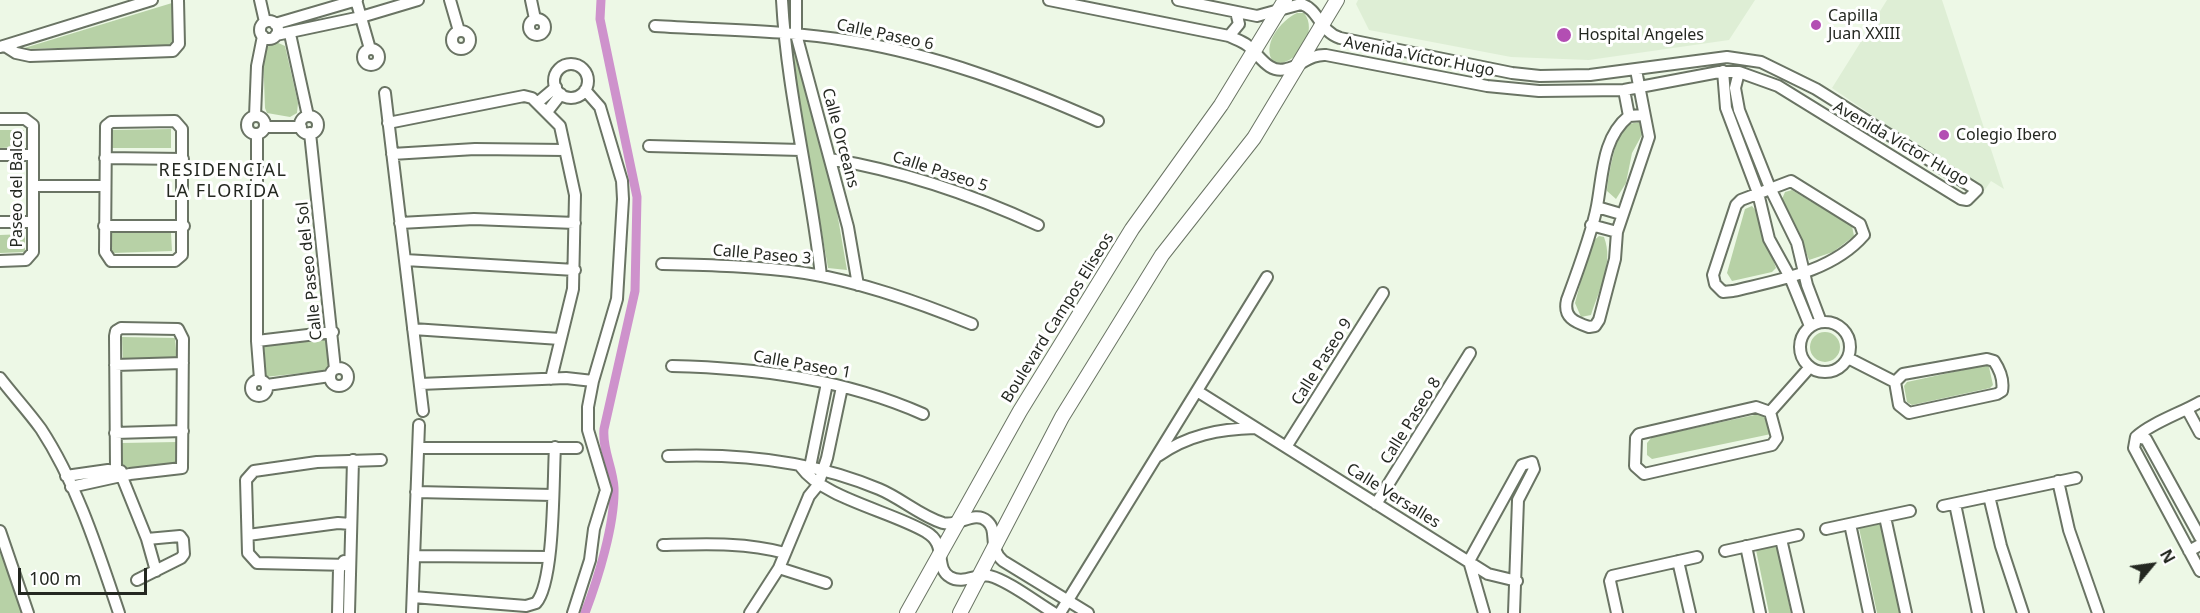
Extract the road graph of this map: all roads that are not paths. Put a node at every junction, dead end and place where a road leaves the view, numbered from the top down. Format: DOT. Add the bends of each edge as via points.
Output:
graph roads {
  1 [pos="152,0"];
  2 [pos="178,0"];
  3 [pos="260,0"];
  4 [pos="357,0"];
  5 [pos="418,0"];
  6 [pos="450,0"];
  7 [pos="531,0"];
  8 [pos="782,0"];
  9 [pos="796,0"];
  10 [pos="1049,0"];
  11 [pos="1178,0"];
  12 [pos="1337,0"];
  13 [pos="1282,5"];
  14 [pos="1236,12"];
  15 [pos="362,17"];
  16 [pos="535,19"];
  17 [pos="655,26"];
  18 [pos="1321,26"];
  19 [pos="272,27"];
  20 [pos="459,31"];
  21 [pos="783,33"];
  22 [pos="290,34"];
  23 [pos="796,34"];
  24 [pos="1229,36"];
  25 [pos="2,46"];
  26 [pos="370,49"];
  27 [pos="1254,51"];
  28 [pos="1302,61"];
  29 [pos="1636,70"];
  30 [pos="1723,71"];
  31 [pos="1739,72"];
  32 [pos="1786,72"];
  33 [pos="1512,73"];
  34 [pos="1778,86"];
  35 [pos="1639,88"];
  36 [pos="558,90"];
  37 [pos="585,90"];
  38 [pos="1510,90"];
  39 [pos="1624,90"];
  40 [pos="385,93"];
  41 [pos="1829,98"];
  42 [pos="537,103"];
  43 [pos="546,112"];
  44 [pos="1819,113"];
  45 [pos="1644,115"];
  46 [pos="308,116"];
  47 [pos="1629,116"];
  48 [pos="0,119"];
  49 [pos="1098,121"];
  50 [pos="1744,121"];
  51 [pos="388,123"];
  52 [pos="1732,125"];
  53 [pos="305,130"];
  54 [pos="261,131"];
  55 [pos="649,146"];
  56 [pos="565,150"];
  57 [pos="801,150"];
  58 [pos="392,154"];
  59 [pos="0,155"];
  60 [pos="32,155"];
  61 [pos="105,158"];
  62 [pos="183,159"];
  63 [pos="830,159"];
  64 [pos="33,186"];
  65 [pos="104,186"];
  66 [pos="1770,188"];
  67 [pos="1758,193"];
  68 [pos="1597,207"];
  69 [pos="1621,214"];
  70 [pos="0,222"];
  71 [pos="32,222"];
  72 [pos="400,223"];
  73 [pos="575,223"];
  74 [pos="1038,225"];
  75 [pos="1591,225"];
  76 [pos="104,226"];
  77 [pos="184,226"];
  78 [pos="1617,232"];
  79 [pos="405,260"];
  80 [pos="0,261"];
  81 [pos="662,264"];
  82 [pos="575,270"];
  83 [pos="1803,272"];
  84 [pos="821,276"];
  85 [pos="1267,277"];
  86 [pos="1791,277"];
  87 [pos="858,285"];
  88 [pos="1383,293"];
  89 [pos="972,324"];
  90 [pos="1816,324"];
  91 [pos="413,329"];
  92 [pos="333,332"];
  93 [pos="560,339"];
  94 [pos="257,341"];
  95 [pos="1470,353"];
  96 [pos="1848,358"];
  97 [pos="183,363"];
  98 [pos="115,365"];
  99 [pos="672,366"];
  100 [pos="1810,367"];
  101 [pos="0,378"];
  102 [pos="550,379"];
  103 [pos="592,381"];
  104 [pos="1895,382"];
  105 [pos="827,383"];
  106 [pos="420,384"];
  107 [pos="842,387"];
  108 [pos="1197,392"];
  109 [pos="2200,402"];
  110 [pos="2187,409"];
  111 [pos="423,411"];
  112 [pos="1770,412"];
  113 [pos="923,414"];
  114 [pos="419,425"];
  115 [pos="1255,428"];
  116 [pos="183,431"];
  117 [pos="115,433"];
  118 [pos="2200,433"];
  119 [pos="2141,438"];
  120 [pos="555,447"];
  121 [pos="1286,447"];
  122 [pos="419,448"];
  123 [pos="577,448"];
  124 [pos="668,456"];
  125 [pos="1155,458"];
  126 [pos="353,459"];
  127 [pos="381,460"];
  128 [pos="806,470"];
  129 [pos="823,471"];
  130 [pos="123,473"];
  131 [pos="2076,478"];
  132 [pos="68,482"];
  133 [pos="2058,482"];
  134 [pos="818,485"];
  135 [pos="416,492"];
  136 [pos="553,495"];
  137 [pos="1506,495"];
  138 [pos="809,496"];
  139 [pos="1989,496"];
  140 [pos="1518,500"];
  141 [pos="905,502"];
  142 [pos="1376,504"];
  143 [pos="1910,512"];
  144 [pos="921,513"];
  145 [pos="1885,517"];
  146 [pos="898,518"];
  147 [pos="957,523"];
  148 [pos="351,524"];
  149 [pos="1850,524"];
  150 [pos="915,526"];
  151 [pos="1826,529"];
  152 [pos="0,531"];
  153 [pos="248,535"];
  154 [pos="1798,536"];
  155 [pos="2200,538"];
  156 [pos="147,539"];
  157 [pos="1782,539"];
  158 [pos="663,545"];
  159 [pos="2200,545"];
  160 [pos="993,546"];
  161 [pos="1746,546"];
  162 [pos="2188,549"];
  163 [pos="1725,551"];
  164 [pos="785,553"];
  165 [pos="941,554"];
  166 [pos="414,556"];
  167 [pos="549,556"];
  168 [pos="1697,557"];
  169 [pos="347,561"];
  170 [pos="1469,561"];
  171 [pos="1678,561"];
  172 [pos="1011,566"];
  173 [pos="779,568"];
  174 [pos="156,571"];
  175 [pos="2200,571"];
  176 [pos="977,575"];
  177 [pos="137,580"];
  178 [pos="1034,580"];
  179 [pos="1517,581"];
  180 [pos="1002,582"];
  181 [pos="826,583"];
  182 [pos="1026,596"];
  183 [pos="412,597"];
  184 [pos="1067,601"];
  185 [pos="28,613"];
  186 [pos="119,613"];
  187 [pos="338,613"];
  188 [pos="349,613"];
  189 [pos="412,613"];
  190 [pos="573,613"];
  191 [pos="750,613"];
  192 [pos="907,613"];
  193 [pos="960,613"];
  194 [pos="1054,613"];
  195 [pos="1060,613"];
  196 [pos="1088,613"];
  197 [pos="1484,613"];
  198 [pos="1514,613"];
  199 [pos="1617,613"];
  200 [pos="1690,613"];
  201 [pos="1760,613"];
  202 [pos="1798,613"];
  203 [pos="1869,613"];
  204 [pos="1906,613"];
  205 [pos="1978,613"];
  206 [pos="2023,613"];
  207 [pos="2098,613"];
  1 -- 25 [label="street"];
  2 -- 25 [label="street" via="179,44 173,51 30,56"];
  3 -- 19 [label="street"];
  4 -- 15 [label="street"];
  4 -- 19 [label="street"];
  5 -- 15 [label="street"];
  6 -- 20 [label="street"];
  7 -- 16 [label="street"];
  8 -- 21 [label="street"];
  9 -- 23 [label="street, Calle Orceans"];
  10 -- 24 [label="street"];
  11 -- 14 [label="street"];
  12 -- 18 [label="main road"];
  13 -- 14 [label="street" via="1264,15"];
  13 -- 18 [label="street" via="1307,6"];
  13 -- 27 [label="main road"];
  14 -- 24 [label="street" via="1239,24"];
  15 -- 22 [label="street"];
  15 -- 26 [label="street"];
  17 -- 21 [label="street, Calle Paseo 6"];
  18 -- 28 [label="main road"];
  18 -- 33 [label="street, Avenida Víctor Hugo" via="1340,39"];
  19 -- 22 [label="street"];
  19 -- 54 [label="street" via="268,39 263,36 257,66 255,116 263,119"];
  21 -- 23 [label="street, Calle Paseo 6"];
  21 -- 57 [label="street"];
  22 -- 46 [label="street"];
  23 -- 49 [label="street, Calle Paseo 6" via="851,41 946,63"];
  23 -- 63 [label="street, Calle Orceans"];
  24 -- 27 [label="street"];
  27 -- 28 [label="street" via="1278,70"];
  27 -- 147 [label="main road, Boulevard Campos Eliseos" via="1221,105 1132,229 1020,411"];
  28 -- 38 [label="street, Avenida Víctor Hugo" via="1320,54 1332,55"];
  28 -- 160 [label="main road" via="1254,138 1162,255 1062,417"];
  29 -- 32 [label="street, Avenida Víctor Hugo" via="1727,57 1761,62"];
  29 -- 33 [label="street, Avenida Víctor Hugo" via="1565,76"];
  29 -- 35 [label="street"];
  30 -- 31 [label="street, Avenida Víctor Hugo"];
  30 -- 35 [label="street, Avenida Víctor Hugo"];
  30 -- 52 [label="street" via="1723,91"];
  31 -- 34 [label="street, Avenida Víctor Hugo"];
  31 -- 50 [label="street" via="1736,97"];
  32 -- 34 [label="street"];
  32 -- 41 [label="street, Avenida Víctor Hugo"];
  33 -- 38 [label="street"];
  34 -- 44 [label="street, Avenida Víctor Hugo"];
  35 -- 39 [label="street, Avenida Víctor Hugo"];
  35 -- 45 [label="street"];
  36 -- 37 [label="street" via="574,97"];
  36 -- 37 [label="street" via="555,78 559,69 571,64 581,67 587,75"];
  36 -- 42 [label="street"];
  36 -- 43 [label="street"];
  37 -- 103 [label="street" via="600,107 622,181 623,199 617,299"];
  38 -- 39 [label="street, Avenida Víctor Hugo"];
  39 -- 47 [label="street"];
  40 -- 51 [label="street"];
  41 -- 44 [label="street"];
  41 -- 44 [label="street, Avenida Víctor Hugo" via="1977,190 1967,200 1961,199"];
  42 -- 43 [label="street"];
  42 -- 51 [label="street" via="524,96"];
  43 -- 56 [label="street" via="560,126"];
  45 -- 47 [label="street"];
  45 -- 69 [label="street" via="1649,127 1647,144"];
  46 -- 53 [label="street" via="301,121"];
  46 -- 53 [label="street" via="318,123 315,131"];
  47 -- 68 [label="street" via="1612,136"];
  48 -- 60 [label="street, Paseo del Balco" via="31,122"];
  50 -- 52 [label="street"];
  50 -- 66 [label="street"];
  51 -- 58 [label="street"];
  52 -- 67 [label="street"];
  53 -- 54 [label="street"];
  53 -- 92 [label="street, Calle Paseo del Sol"];
  54 -- 94 [label="street"];
  55 -- 57 [label="street"];
  56 -- 58 [label="street" via="475,149"];
  56 -- 73 [label="street" via="575,195"];
  57 -- 84 [label="street"];
  58 -- 72 [label="street"];
  59 -- 60 [label="street"];
  60 -- 64 [label="street, Paseo del Balco"];
  61 -- 62 [label="street"];
  61 -- 62 [label="street" via="105,129 111,122 175,121 182,129"];
  61 -- 65 [label="street"];
  62 -- 77 [label="street"];
  63 -- 74 [label="street, Calle Paseo 5" via="934,182"];
  63 -- 87 [label="street, Calle Orceans"];
  64 -- 65 [label="street"];
  64 -- 71 [label="street, Paseo del Balco"];
  65 -- 76 [label="street"];
  66 -- 67 [label="street"];
  66 -- 83 [label="street" via="1797,243"];
  66 -- 83 [label="street" via="1795,182 1860,224 1863,230 1856,244 1843,254"];
  67 -- 86 [label="street" via="1769,239"];
  67 -- 86 [label="street" via="1736,204 1713,275 1715,284 1723,292"];
  68 -- 69 [label="street"];
  68 -- 75 [label="street"];
  69 -- 78 [label="street"];
  70 -- 71 [label="street"];
  71 -- 80 [label="street, Paseo del Balco" via="32,255 26,260"];
  72 -- 73 [label="street" via="474,219"];
  72 -- 79 [label="street"];
  73 -- 82 [label="street"];
  75 -- 78 [label="street"];
  75 -- 78 [label="street" via="1565,306 1570,318 1588,327 1599,320 1615,259"];
  76 -- 77 [label="street"];
  76 -- 77 [label="street" via="108,259 132,261 178,259 182,255"];
  79 -- 82 [label="street"];
  79 -- 91 [label="street"];
  81 -- 84 [label="street, Calle Paseo 3" via="763,268"];
  82 -- 93 [label="street"];
  83 -- 86 [label="street"];
  83 -- 90 [label="street"];
  84 -- 87 [label="street, Calle Paseo 3"];
  85 -- 108 [label="street"];
  86 -- 90 [label="street"];
  87 -- 89 [label="street, Calle Paseo 3" via="929,306"];
  88 -- 121 [label="street, Calle Paseo 9"];
  90 -- 96 [label="street" via="1843,329 1850,343"];
  90 -- 100 [label="street" via="1805,332 1800,347 1804,362"];
  91 -- 93 [label="street"];
  91 -- 106 [label="street"];
  92 -- 94 [label="street"];
  92 -- 94 [label="street, Calle Paseo del Sol" via="333,372 264,382"];
  93 -- 102 [label="street"];
  95 -- 142 [label="street, Calle Paseo 8"];
  96 -- 100 [label="street" via="1831,372"];
  96 -- 104 [label="street"];
  97 -- 98 [label="street"];
  97 -- 98 [label="street" via="183,339 178,329 121,328 115,336"];
  97 -- 116 [label="street"];
  98 -- 117 [label="street"];
  99 -- 105 [label="street, Calle Paseo 1" via="755,371"];
  100 -- 112 [label="street"];
  101 -- 132 [label="street" via="40,429"];
  102 -- 103 [label="street"];
  102 -- 106 [label="street"];
  103 -- 190 [label="street" via="588,430 606,490"];
  104 -- 104 [label="street" via="1903,374 1987,359 1999,368 2003,385 1996,394 1909,413 1899,405"];
  105 -- 107 [label="street, Calle Paseo 1"];
  105 -- 128 [label="street"];
  106 -- 111 [label="street"];
  107 -- 113 [label="street, Calle Paseo 1"];
  107 -- 129 [label="street"];
  108 -- 115 [label="street, Calle Versalles"];
  108 -- 125 [label="street"];
  109 -- 110 [label="street"];
  110 -- 118 [label="street"];
  110 -- 119 [label="street"];
  112 -- 112 [label="street" via="1777,438 1772,445 1644,474 1635,466 1639,434 1756,407"];
  114 -- 122 [label="street"];
  115 -- 121 [label="street, Calle Versalles"];
  115 -- 125 [label="street" via="1200,435"];
  116 -- 117 [label="street"];
  116 -- 130 [label="street" via="184,466 180,469"];
  117 -- 130 [label="street"];
  119 -- 155 [label="street"];
  119 -- 162 [label="street" via="2134,448"];
  120 -- 122 [label="street"];
  120 -- 123 [label="street"];
  120 -- 136 [label="street"];
  121 -- 142 [label="street, Calle Versalles"];
  122 -- 135 [label="street"];
  124 -- 128 [label="street" via="709,454"];
  125 -- 184 [label="street"];
  126 -- 127 [label="street"];
  126 -- 148 [label="street"];
  126 -- 153 [label="street" via="254,471 246,480"];
  128 -- 129 [label="street"];
  128 -- 134 [label="street"];
  128 -- 138 [label="street"];
  129 -- 134 [label="street"];
  129 -- 141 [label="street"];
  130 -- 132 [label="street"];
  130 -- 156 [label="street"];
  131 -- 133 [label="street"];
  132 -- 186 [label="street"];
  133 -- 139 [label="street"];
  133 -- 207 [label="street" via="2069,530"];
  134 -- 138 [label="street"];
  134 -- 146 [label="street"];
  135 -- 136 [label="street"];
  135 -- 166 [label="street"];
  136 -- 167 [label="street"];
  137 -- 140 [label="street"];
  137 -- 140 [label="street" via="1522,465 1532,462 1534,469"];
  137 -- 170 [label="street"];
  138 -- 164 [label="street"];
  139 -- 205 [label="street" via="1949,505"];
  139 -- 206 [label="street"];
  140 -- 179 [label="street"];
  141 -- 144 [label="street"];
  141 -- 146 [label="street"];
  142 -- 170 [label="street, Calle Versalles"];
  143 -- 145 [label="street"];
  144 -- 147 [label="street" via="944,523"];
  144 -- 150 [label="street"];
  145 -- 149 [label="street"];
  145 -- 204 [label="street"];
  146 -- 150 [label="street"];
  147 -- 160 [label="street" via="985,519 992,528"];
  147 -- 165 [label="main road, Boulevard Campos Eliseos"];
  148 -- 153 [label="street"];
  148 -- 169 [label="street"];
  149 -- 151 [label="street"];
  149 -- 203 [label="street"];
  150 -- 165 [label="street" via="932,536"];
  152 -- 185 [label="street"];
  153 -- 169 [label="street" via="248,553 257,563"];
  154 -- 157 [label="street"];
  155 -- 162 [label="street"];
  156 -- 174 [label="street"];
  156 -- 174 [label="street" via="180,536 183,540 183,556"];
  157 -- 161 [label="street"];
  157 -- 202 [label="street"];
  158 -- 164 [label="street" via="742,545"];
  159 -- 162 [label="street"];
  160 -- 172 [label="street" via="999,558"];
  160 -- 176 [label="main road"];
  161 -- 163 [label="street"];
  161 -- 201 [label="street"];
  162 -- 175 [label="street"];
  164 -- 173 [label="street"];
  165 -- 176 [label="street" via="942,569 949,577 959,580"];
  165 -- 192 [label="main road, Boulevard Campos Eliseos"];
  166 -- 167 [label="street"];
  166 -- 183 [label="street"];
  167 -- 183 [label="street" via="542,594 531,605"];
  168 -- 171 [label="street"];
  169 -- 187 [label="street"];
  169 -- 188 [label="street"];
  170 -- 179 [label="street, Calle Versalles" via="1498,578"];
  170 -- 197 [label="street"];
  171 -- 199 [label="street" via="1610,578"];
  171 -- 200 [label="street"];
  172 -- 178 [label="street"];
  172 -- 180 [label="street"];
  173 -- 181 [label="street"];
  173 -- 191 [label="street"];
  174 -- 177 [label="street"];
  176 -- 180 [label="street"];
  176 -- 193 [label="main road"];
  178 -- 182 [label="street"];
  178 -- 184 [label="street"];
  179 -- 198 [label="street"];
  180 -- 182 [label="street"];
  182 -- 194 [label="street"];
  183 -- 189 [label="street"];
  184 -- 195 [label="street"];
  184 -- 196 [label="street"];
}
